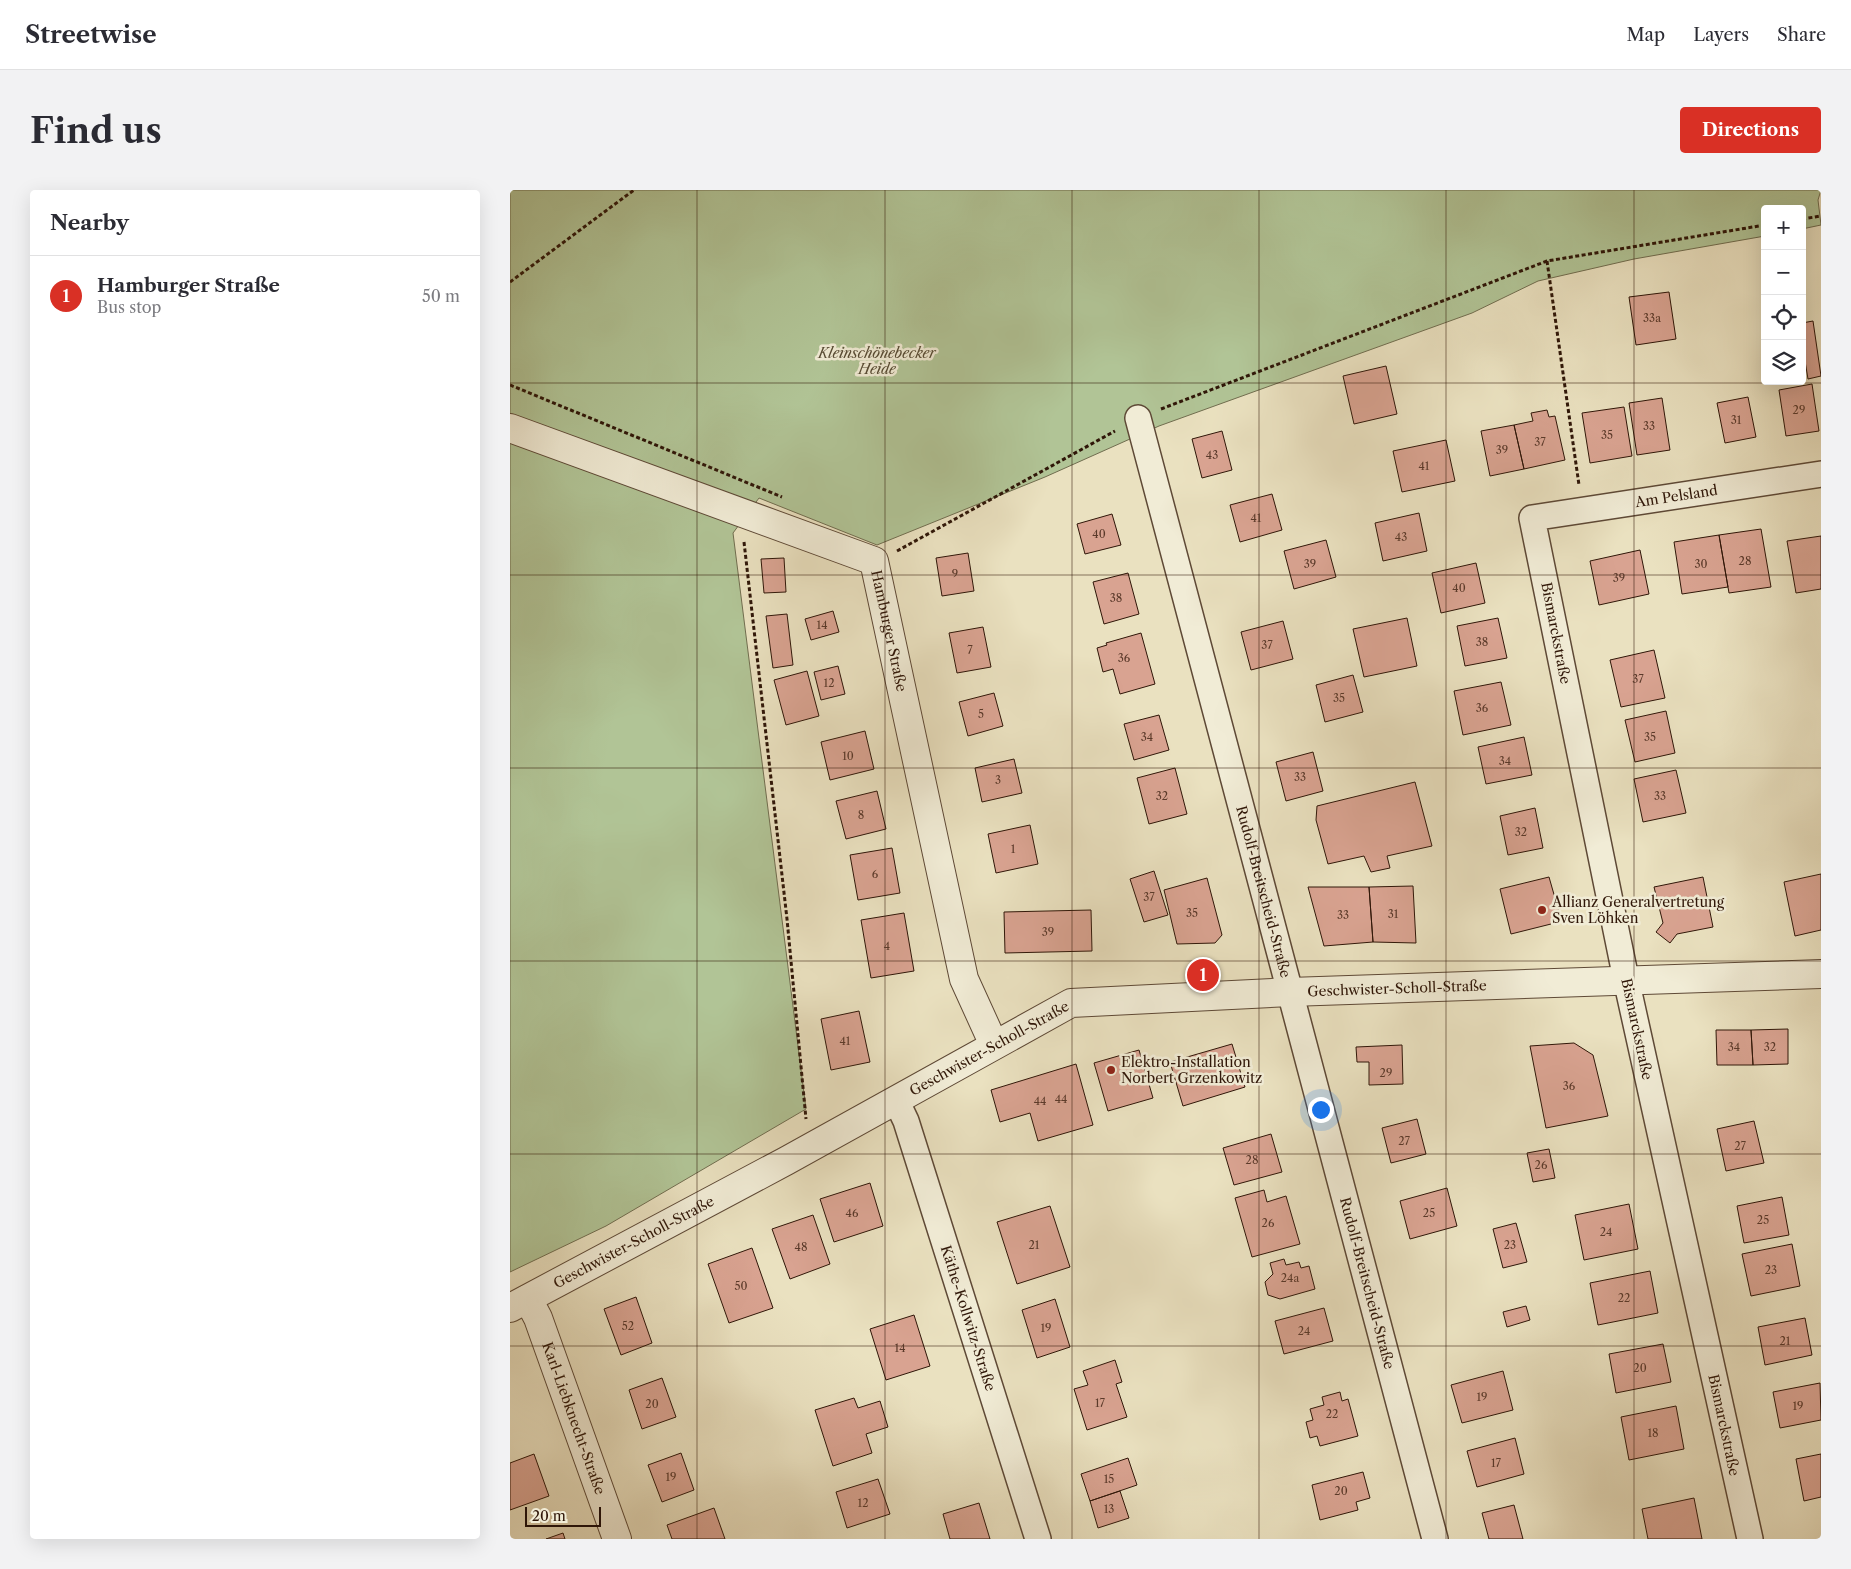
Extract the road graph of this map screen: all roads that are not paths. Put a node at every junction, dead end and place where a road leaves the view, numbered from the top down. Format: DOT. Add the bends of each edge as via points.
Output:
graph roads {
  1 [pos="1138,418"];
  2 [pos="510,428"];
  3 [pos="1821,474"];
  4 [pos="1532,518"];
  5 [pos="1821,974"];
  6 [pos="1626,979"];
  7 [pos="1290,992"];
  8 [pos="994,1045"];
  9 [pos="896,1100"];
  10 [pos="519,1304"];
  11 [pos="617,1539"];
  12 [pos="1038,1539"];
  13 [pos="1435,1539"];
  14 [pos="1750,1539"];
  1 -- 7 [label="street, Rudolf-Breitscheid-Straße"];
  2 -- 8 [label="street, Hamburger Straße" via="874,561 964,978"];
  3 -- 4 [label="street, Am Pelsland"];
  4 -- 6 [label="street, Bismarckstraße"];
  5 -- 6 [label="street, Geschwister-Scholl-Straße"];
  6 -- 7 [label="street, Geschwister-Scholl-Straße"];
  6 -- 14 [label="street, Bismarckstraße"];
  7 -- 8 [label="street, Geschwister-Scholl-Straße" via="1072,1003"];
  7 -- 13 [label="street, Rudolf-Breitscheid-Straße"];
  8 -- 9 [label="street, Geschwister-Scholl-Straße"];
  9 -- 10 [label="street, Geschwister-Scholl-Straße"];
  9 -- 12 [label="street, Käthe-Kollwitz-Straße" via="906,1121"];
  10 -- 11 [label="street, Karl-Liebknecht-Straße" via="538,1318"];
}
